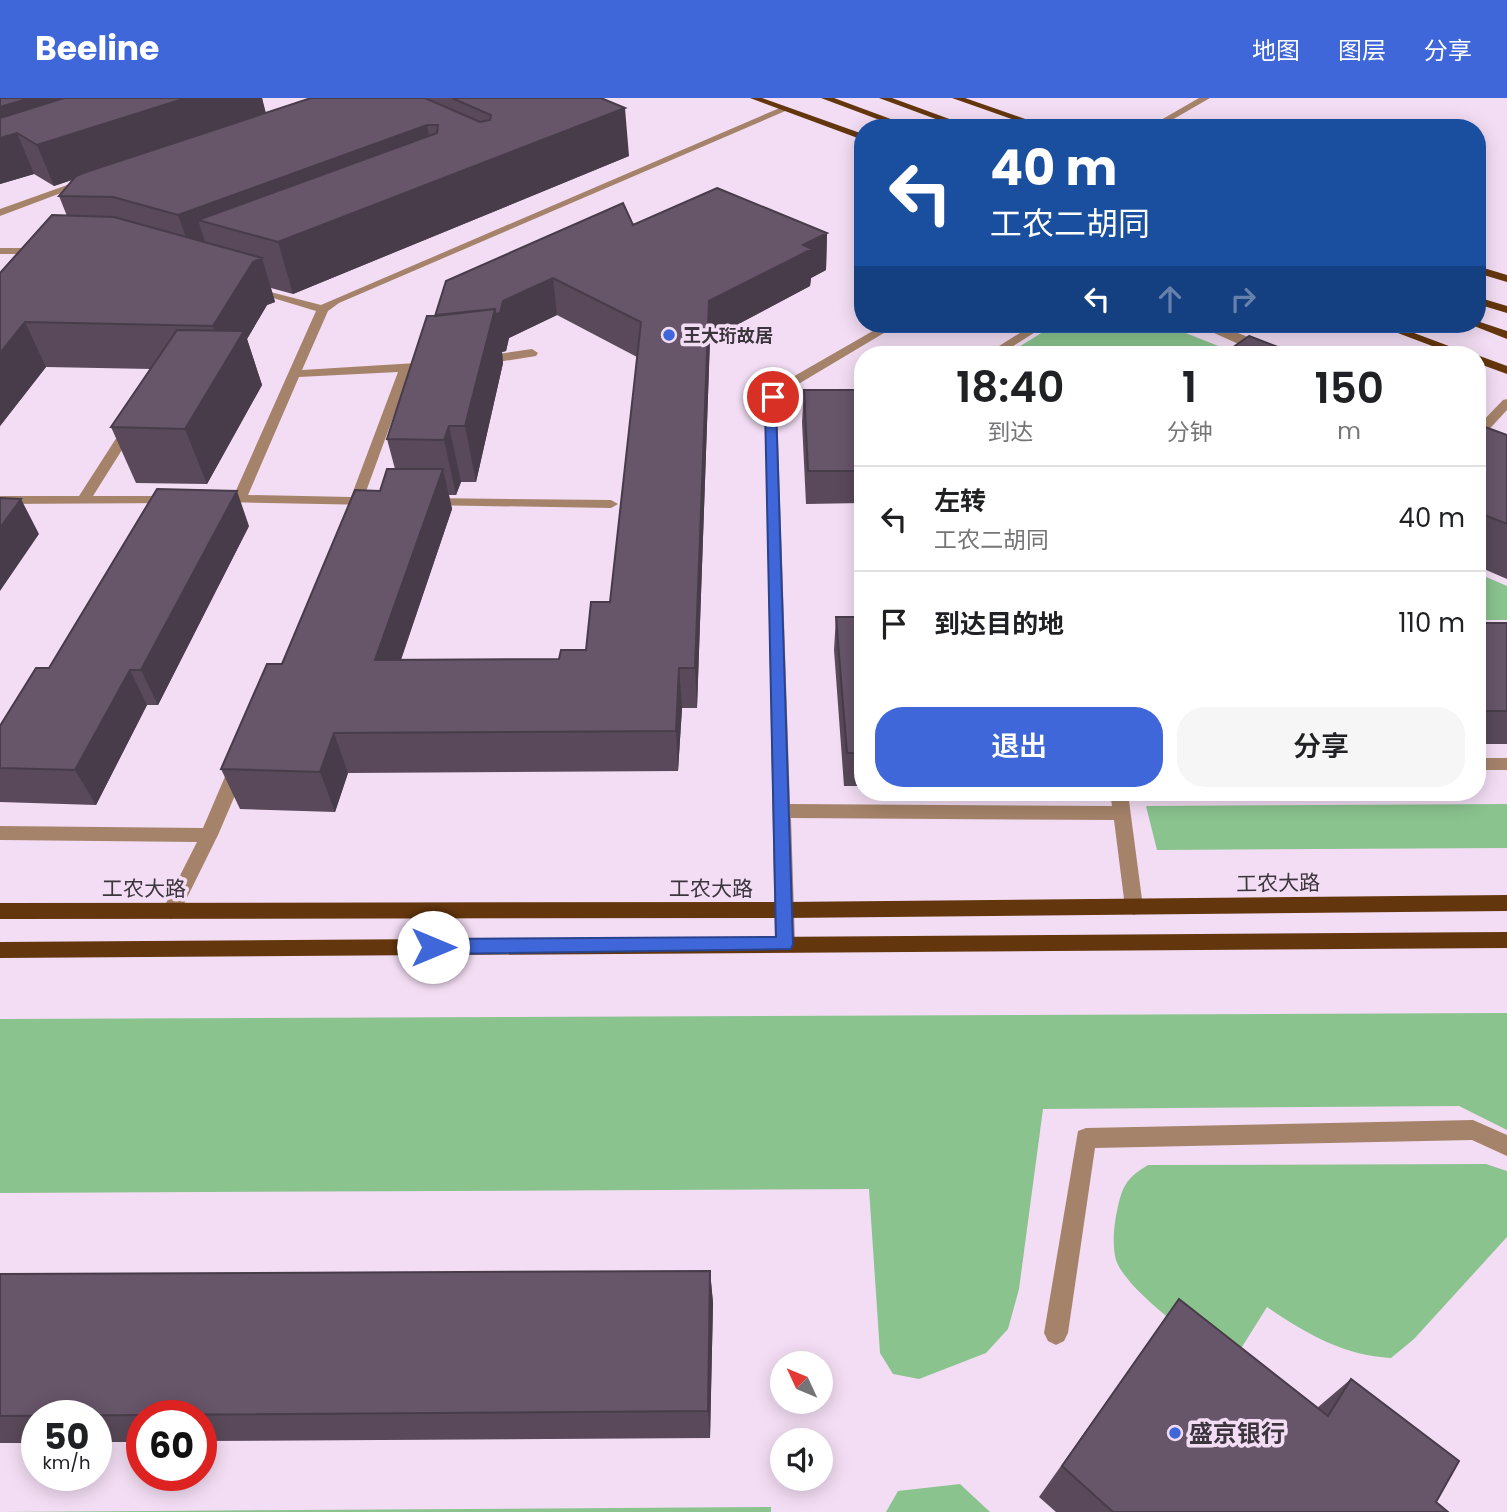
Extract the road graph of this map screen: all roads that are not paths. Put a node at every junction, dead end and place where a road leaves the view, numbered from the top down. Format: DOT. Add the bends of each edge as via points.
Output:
graph roads {
  1 [pos="754,98"];
  2 [pos="825,98"];
  3 [pos="883,98"];
  4 [pos="956,98"];
  5 [pos="1206,98"];
  6 [pos="785,110"];
  7 [pos="885,119"];
  8 [pos="944,119"];
  9 [pos="1019,119"];
  10 [pos="1168,119"];
  11 [pos="854,134"];
  12 [pos="105,175"];
  13 [pos="0,213"];
  14 [pos="51,241"];
  15 [pos="0,251"];
  16 [pos="59,251"];
  17 [pos="28,256"];
  18 [pos="1486,272"];
  19 [pos="1507,279"];
  20 [pos="233,284"];
  21 [pos="1486,303"];
  22 [pos="323,309"];
  23 [pos="1507,310"];
  24 [pos="1486,328"];
  25 [pos="877,333"];
  26 [pos="1027,333"];
  27 [pos="1224,333"];
  28 [pos="1405,333"];
  29 [pos="1507,335"];
  30 [pos="854,346"];
  31 [pos="855,346"];
  32 [pos="1006,346"];
  33 [pos="1254,346"];
  34 [pos="1442,346"];
  35 [pos="532,353"];
  36 [pos="1486,362"];
  37 [pos="405,368"];
  38 [pos="1507,370"];
  39 [pos="294,374"];
  40 [pos="1507,403"];
  41 [pos="142,409"];
  42 [pos="1486,425"];
  43 [pos="213,499"];
  44 [pos="239,499"];
  45 [pos="0,500"];
  46 [pos="83,500"];
  47 [pos="187,500"];
  48 [pos="356,501"];
  49 [pos="383,501"];
  50 [pos="410,502"];
  51 [pos="611,505"];
  52 [pos="248,745"];
  53 [pos="1486,764"];
  54 [pos="1507,764"];
  55 [pos="1120,801"];
  56 [pos="782,811"];
  57 [pos="1122,813"];
  58 [pos="0,833"];
  59 [pos="209,835"];
  60 [pos="1507,903"];
  61 [pos="1134,907"];
  62 [pos="784,910"];
  63 [pos="0,911"];
  64 [pos="171,911"];
  65 [pos="1507,940"];
  66 [pos="785,944"];
  67 [pos="0,950"];
  68 [pos="1507,1146"];
  69 [pos="1056,1333"];
  1 -- 6 [label="main road"];
  2 -- 7 [label="main road"];
  3 -- 8 [label="main road"];
  4 -- 9 [label="main road"];
  5 -- 10 [label="street"];
  6 -- 11 [label="main road"];
  6 -- 22 [label="street"];
  12 -- 13 [label="street"];
  14 -- 17 [label="street"];
  15 -- 17 [label="street"];
  16 -- 17 [label="street"];
  18 -- 19 [label="main road"];
  20 -- 22 [label="street"];
  21 -- 23 [label="main road"];
  22 -- 39 [label="street"];
  24 -- 29 [label="main road"];
  25 -- 31 [label="street"];
  26 -- 32 [label="street"];
  27 -- 33 [label="street"];
  28 -- 34 [label="main road"];
  30 -- 56 [label="street" via="780,389 771,406"];
  35 -- 37 [label="street"];
  36 -- 38 [label="main road"];
  37 -- 39 [label="street"];
  37 -- 48 [label="street"];
  39 -- 44 [label="street"];
  40 -- 42 [label="street"];
  41 -- 46 [label="street"];
  43 -- 44 [label="street"];
  44 -- 48 [label="street"];
  45 -- 46 [label="street"];
  46 -- 47 [label="street"];
  48 -- 49 [label="street"];
  50 -- 51 [label="street"];
  52 -- 59 [label="street"];
  53 -- 54 [label="street"];
  55 -- 57 [label="street"];
  56 -- 57 [label="street"];
  56 -- 62 [label="street"];
  57 -- 61 [label="street"];
  58 -- 59 [label="street"];
  59 -- 64 [label="street"];
  60 -- 61 [label="main road, 工农大路"];
  61 -- 62 [label="main road, 工农大路"];
  62 -- 64 [label="main road, 工农大路"];
  62 -- 66 [label="street"];
  63 -- 64 [label="main road, 工农大路"];
  65 -- 66 [label="main road"];
  66 -- 67 [label="main road"];
  68 -- 69 [label="street" via="1473,1130 1086,1138"];
}
